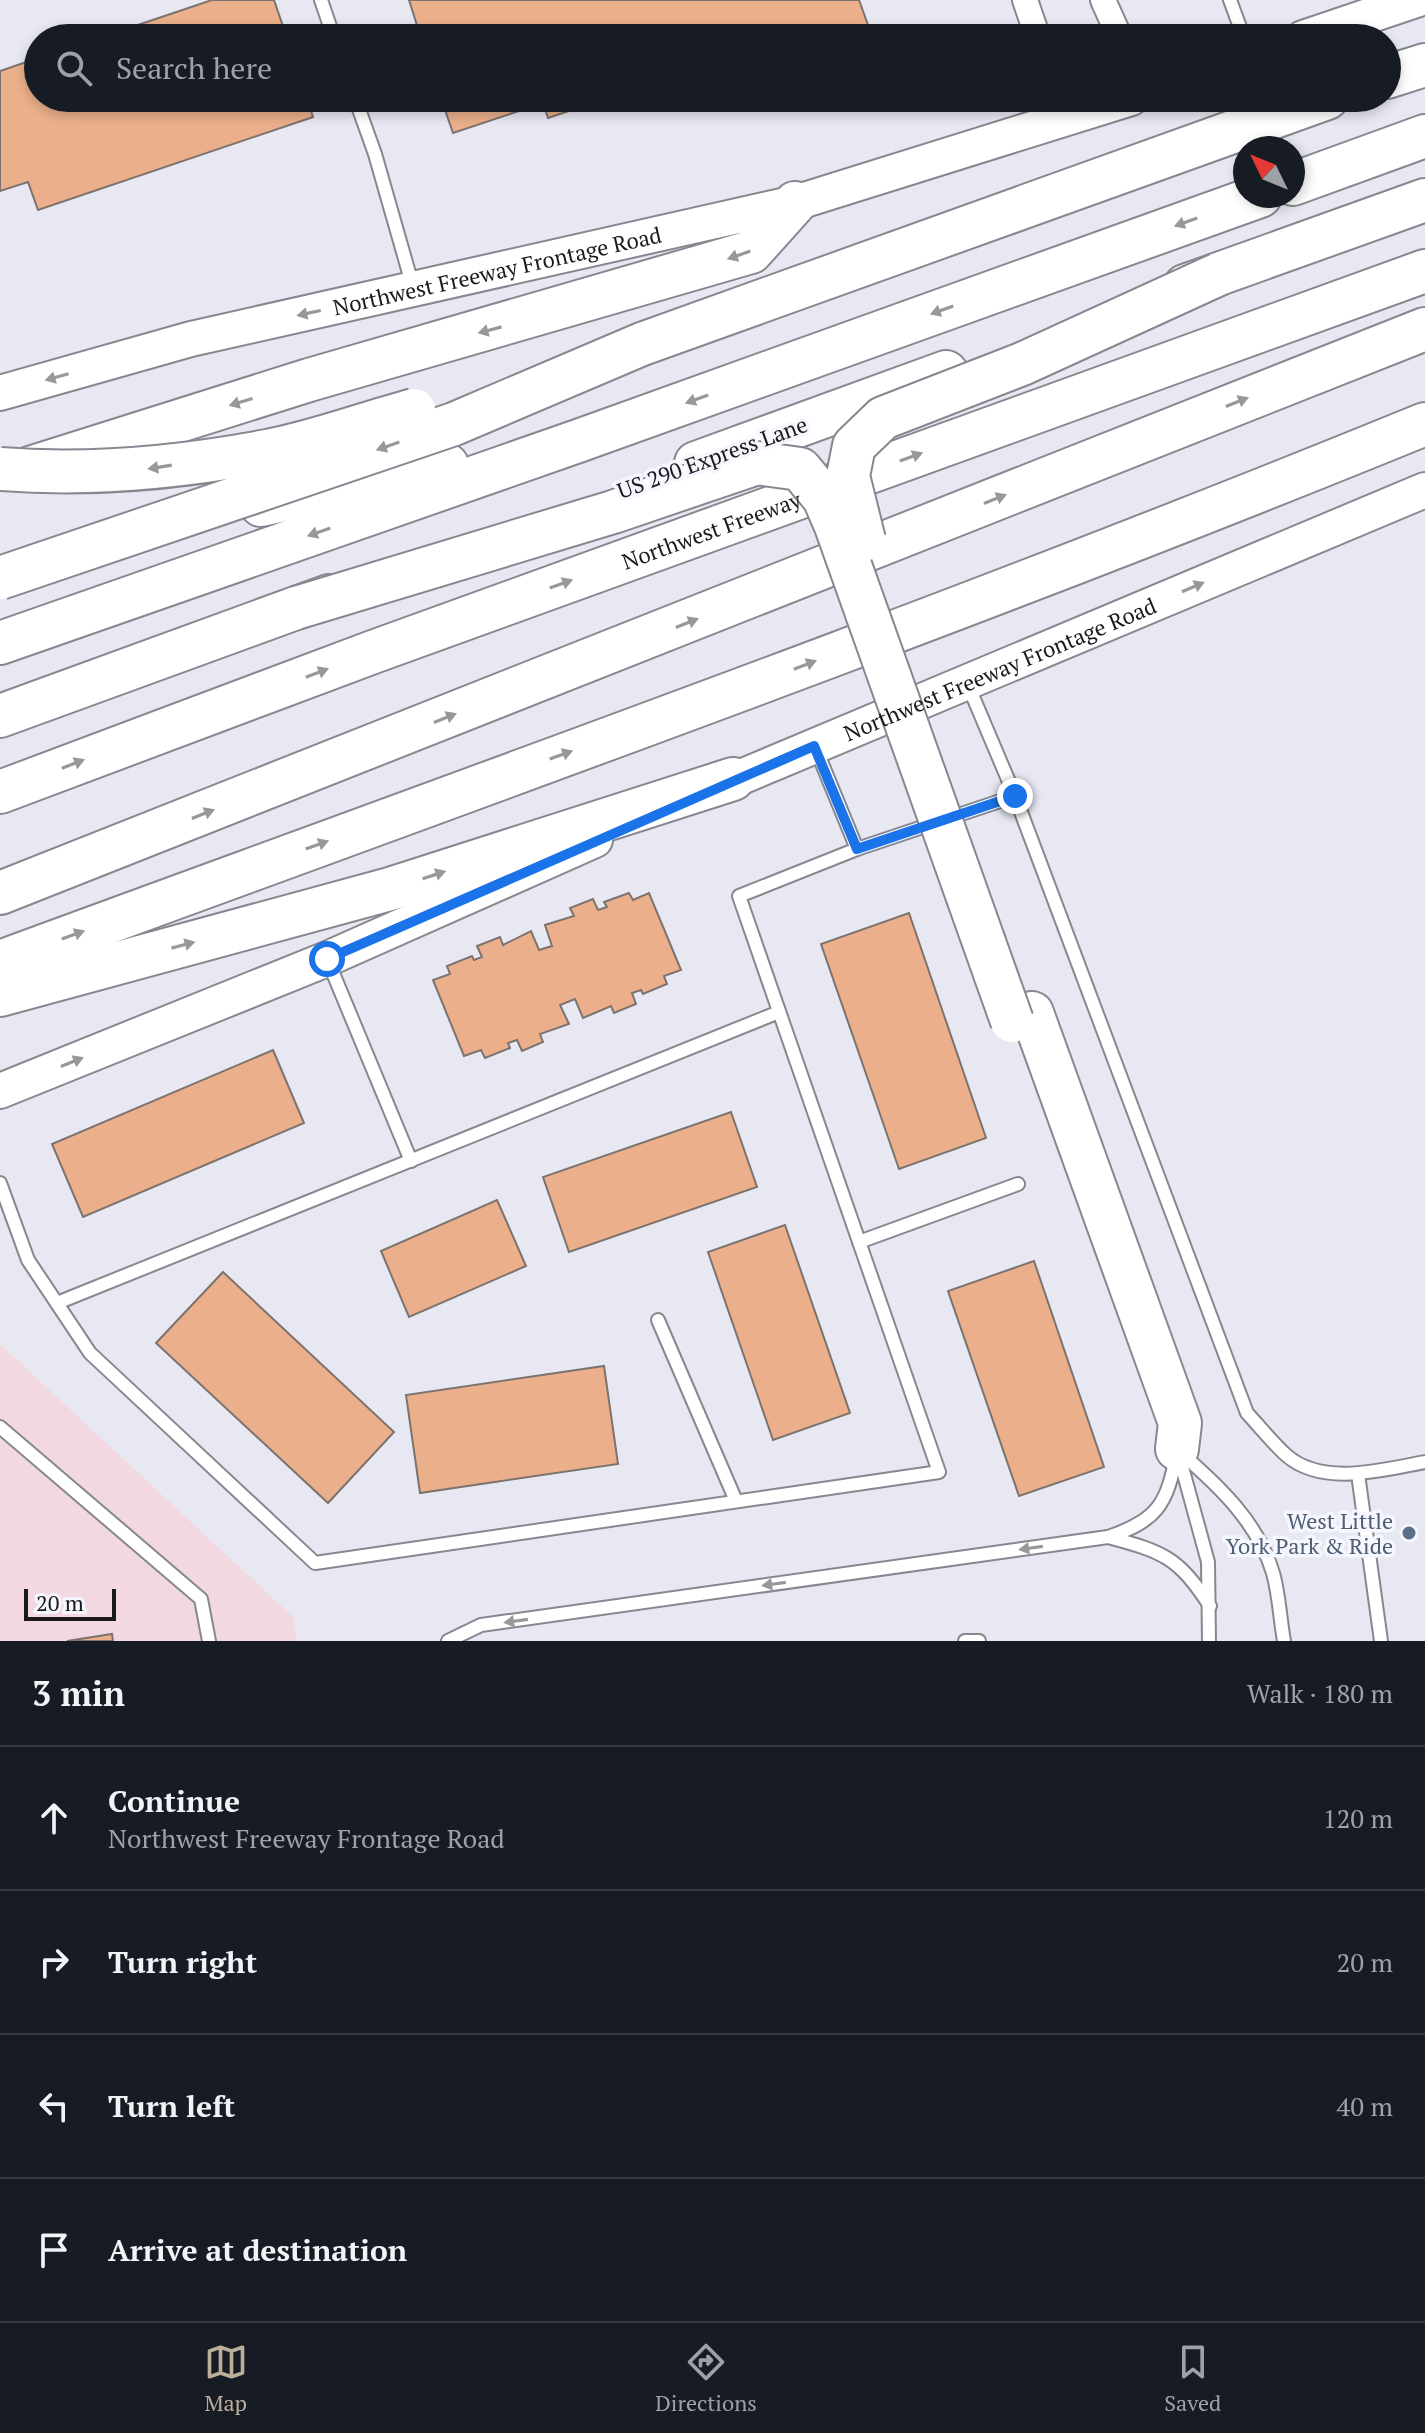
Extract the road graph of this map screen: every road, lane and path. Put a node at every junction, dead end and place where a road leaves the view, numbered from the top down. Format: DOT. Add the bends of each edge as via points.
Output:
graph roads {
  1 [pos="321,0"];
  2 [pos="1025,0"];
  3 [pos="1103,0"];
  4 [pos="1230,0"];
  5 [pos="1416,0"];
  6 [pos="329,24"];
  7 [pos="1033,24"];
  8 [pos="1114,24"];
  9 [pos="1239,24"];
  10 [pos="1345,24"];
  11 [pos="1425,65"];
  12 [pos="1401,73"];
  13 [pos="359,112"];
  14 [pos="1053,112"];
  15 [pos="1288,112"];
  16 [pos="1425,136"];
  17 [pos="1305,180"];
  18 [pos="1425,200"];
  19 [pos="795,203"];
  20 [pos="1233,206"];
  21 [pos="1425,271"];
  22 [pos="1219,274"];
  23 [pos="414,290"];
  24 [pos="1425,329"];
  25 [pos="642,344"];
  26 [pos="0,393"];
  27 [pos="1425,424"];
  28 [pos="578,441"];
  29 [pos="0,469"];
  30 [pos="0,477"];
  31 [pos="1425,490"];
  32 [pos="0,561"];
  33 [pos="0,578"];
  34 [pos="296,608"];
  35 [pos="0,643"];
  36 [pos="967,682"];
  37 [pos="0,716"];
  38 [pos="814,746"];
  39 [pos="733,779"];
  40 [pos="0,792"];
  41 [pos="1015,796"];
  42 [pos="156,833"];
  43 [pos="857,849"];
  44 [pos="0,868"];
  45 [pos="0,893"];
  46 [pos="327,959"];
  47 [pos="0,962"];
  48 [pos="0,995"];
  49 [pos="779,1012"];
  50 [pos="1022,1017"];
  51 [pos="0,1091"];
  52 [pos="411,1161"];
  53 [pos="0,1183"];
  54 [pos="1018,1184"];
  55 [pos="859,1242"];
  56 [pos="57,1303"];
  57 [pos="658,1320"];
  58 [pos="0,1427"];
  59 [pos="1177,1449"];
  60 [pos="1425,1462"];
  61 [pos="1358,1474"];
  62 [pos="736,1501"];
  63 [pos="1108,1537"];
  64 [pos="1210,1606"];
  65 [pos="209,1641"];
  66 [pos="448,1641"];
  67 [pos="965,1641"];
  68 [pos="979,1641"];
  69 [pos="1209,1641"];
  70 [pos="1284,1641"];
  71 [pos="1381,1641"];
  1 -- 6 [label="lane"];
  2 -- 7 [label="street"];
  3 -- 8 [label="street"];
  4 -- 9 [label="lane"];
  5 -- 10 [label="main road"];
  11 -- 12 [label="highway"];
  13 -- 23 [label="lane"];
  14 -- 19 [label="main road, Northwest Freeway Frontage Road"];
  15 -- 25 [label="highway"];
  16 -- 17 [label="highway"];
  18 -- 22 [label="highway, US 290 Express Lane"];
  19 -- 23 [label="main road, Northwest Freeway Frontage Road"];
  19 -- 30 [label="highway, one-way" via="751,252 309,380"];
  20 -- 28 [label="highway, one-way"];
  40 -- 21 [label="highway, Northwest Freeway, one-way"];
  22 -- 34 [label="highway, US 290 Express Lane, bridge"];
  22 -- 50 [label="highway, bridge" via="1022,364 883,418 854,446 848,476 856,519"];
  23 -- 26 [label="main road, Northwest Freeway Frontage Road, one-way" via="191,339"];
  42 -- 24 [label="highway, one-way"];
  25 -- 29 [label="highway, one-way, bridge" via="270,451 128,472"];
  25 -- 33 [label="highway, one-way, bridge" via="454,424"];
  47 -- 27 [label="highway, one-way" via="745,688"];
  28 -- 32 [label="highway" via="378,478"];
  28 -- 35 [label="highway, one-way"];
  36 -- 31 [label="main road, Northwest Freeway Frontage Road, one-way"];
  34 -- 37 [label="highway, US 290 Express Lane"];
  34 -- 50 [label="highway, bridge" via="757,463 800,469 824,498 836,526"];
  36 -- 38 [label="main road, Northwest Freeway Frontage Road"];
  36 -- 41 [label="lane"];
  38 -- 39 [label="main road, Northwest Freeway Frontage Road"];
  38 -- 43 [label="lane"];
  39 -- 46 [label="main road, Northwest Freeway Frontage Road"];
  48 -- 39 [label="highway, one-way" via="390,889"];
  41 -- 43 [label="lane"];
  41 -- 61 [label="lane" via="1247,1413 1288,1457 1319,1470"];
  42 -- 44 [label="highway"];
  42 -- 45 [label="highway"];
  43 -- 49 [label="lane" via="739,896"];
  51 -- 46 [label="main road, Northwest Freeway Frontage Road, one-way"];
  46 -- 52 [label="lane"];
  49 -- 52 [label="lane"];
  49 -- 55 [label="lane"];
  50 -- 59 [label="highway" via="1160,1430"];
  52 -- 56 [label="lane"];
  53 -- 56 [label="lane" via="28,1260"];
  54 -- 55 [label="lane"];
  55 -- 62 [label="lane" via="939,1472"];
  56 -- 62 [label="lane" via="90,1353 315,1563"];
  57 -- 62 [label="lane"];
  58 -- 65 [label="lane" via="201,1599"];
  59 -- 63 [label="lane" via="1162,1506 1138,1527"];
  59 -- 64 [label="lane" via="1208,1562"];
  59 -- 70 [label="lane" via="1222,1489 1253,1529 1272,1572"];
  60 -- 61 [label="lane"];
  61 -- 71 [label="lane"];
  63 -- 64 [label="lane" via="1156,1550 1187,1571"];
  63 -- 66 [label="lane, one-way" via="481,1625"];
  64 -- 69 [label="lane"];
  67 -- 68 [label="lane"];
}
